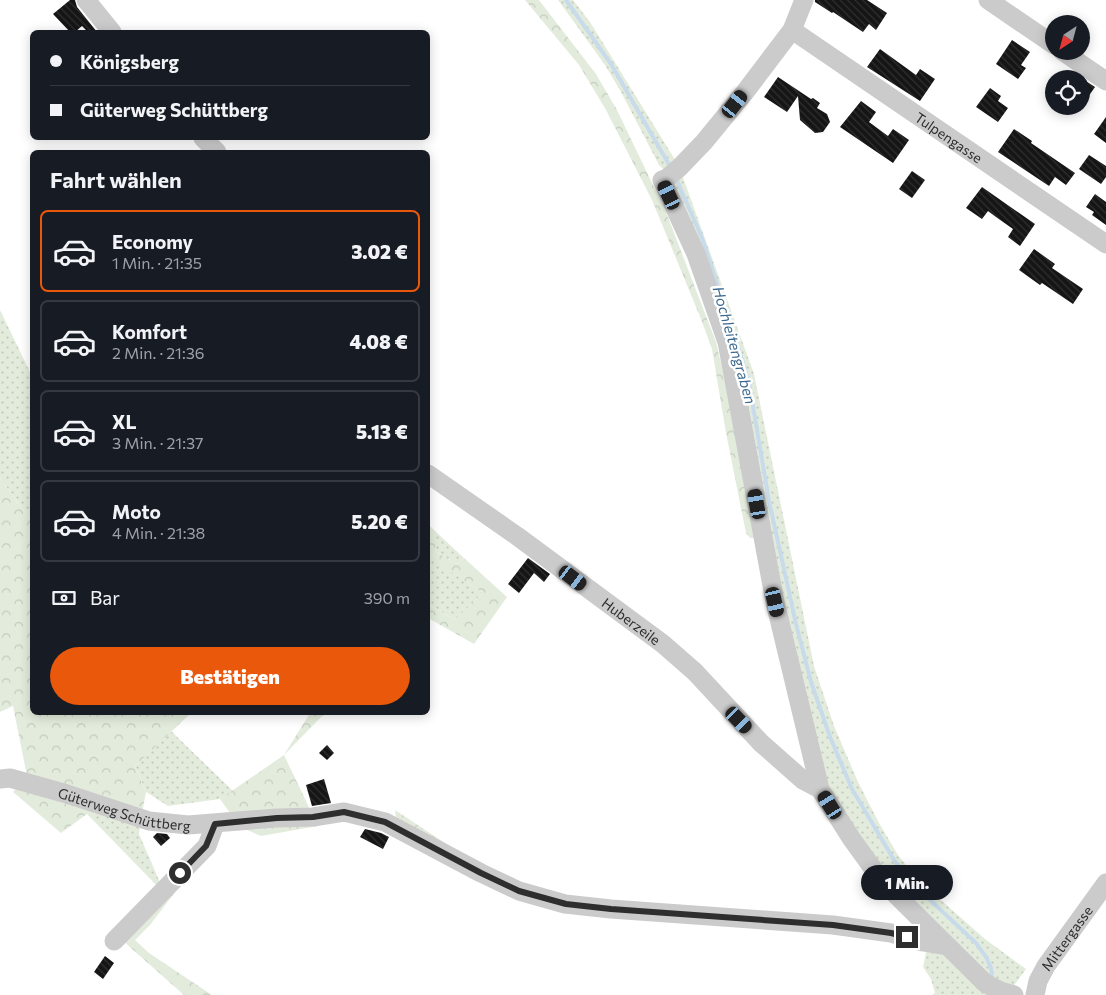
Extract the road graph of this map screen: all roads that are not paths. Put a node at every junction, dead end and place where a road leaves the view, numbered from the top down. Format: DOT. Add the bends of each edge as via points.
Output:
graph roads {
  1 [pos="86,0"];
  2 [pos="804,0"];
  3 [pos="988,0"];
  4 [pos="110,30"];
  5 [pos="792,30"];
  6 [pos="1045,39"];
  7 [pos="1075,60"];
  8 [pos="1106,81"];
  9 [pos="204,140"];
  10 [pos="215,150"];
  11 [pos="1106,244"];
  12 [pos="430,475"];
  13 [pos="0,779"];
  14 [pos="820,788"];
  15 [pos="215,824"];
  16 [pos="1106,883"];
  17 [pos="914,914"];
  18 [pos="891,933"];
  19 [pos="114,941"];
  20 [pos="947,946"];
  21 [pos="1000,990"];
  22 [pos="1035,995"];
  1 -- 4 [label="street"];
  2 -- 5 [label="street"];
  3 -- 6 [label="street"];
  5 -- 11 [label="street, Tulpengasse"];
  5 -- 14 [label="street" via="704,142 662,180 696,254 727,342 775,602"];
  7 -- 8 [label="street"];
  9 -- 10 [label="street"];
  12 -- 14 [label="street, Huberzeile" via="663,644 695,672 761,743 803,780"];
  13 -- 15 [label="street, Güterweg Schüttberg" via="10,778 67,794 149,821"];
  14 -- 17 [label="street" via="882,881"];
  15 -- 18 [label="street, Güterweg Schüttberg" via="344,812 385,822 519,891 566,904 833,925"];
  15 -- 19 [label="street" via="206,846"];
  16 -- 22 [label="street, Mittergasse" via="1046,966"];
  17 -- 18 [label="street"];
  17 -- 20 [label="street"];
  18 -- 20 [label="street, Güterweg Schüttberg"];
  20 -- 21 [label="street"];
}
